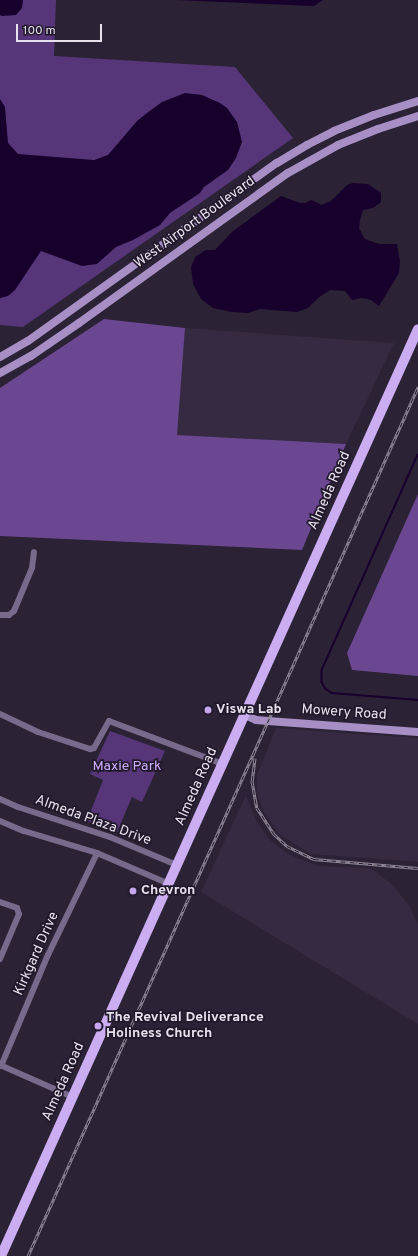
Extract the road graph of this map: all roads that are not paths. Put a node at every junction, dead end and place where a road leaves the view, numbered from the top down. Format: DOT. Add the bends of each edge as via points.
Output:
graph roads {
  1 [pos="414,102"];
  2 [pos="416,116"];
  3 [pos="162,246"];
  4 [pos="169,258"];
  5 [pos="71,311"];
  6 [pos="79,323"];
  7 [pos="418,329"];
  8 [pos="0,357"];
  9 [pos="0,373"];
  10 [pos="34,552"];
  11 [pos="0,615"];
  12 [pos="0,714"];
  13 [pos="245,715"];
  14 [pos="418,732"];
  15 [pos="223,764"];
  16 [pos="0,799"];
  17 [pos="0,821"];
  18 [pos="96,853"];
  19 [pos="177,865"];
  20 [pos="168,884"];
  21 [pos="0,902"];
  22 [pos="0,959"];
  23 [pos="1,1065"];
  24 [pos="73,1097"];
  25 [pos="1,1256"];
  1 -- 2 [label="main road"];
  1 -- 3 [label="main road, West Airport Boulevard" via="334,131 307,145"];
  2 -- 4 [label="main road, West Airport Boulevard" via="344,143 310,159 278,179"];
  3 -- 4 [label="main road"];
  3 -- 5 [label="main road, West Airport Boulevard"];
  4 -- 6 [label="main road, West Airport Boulevard"];
  5 -- 6 [label="main road"];
  5 -- 8 [label="main road, West Airport Boulevard" via="28,342"];
  6 -- 9 [label="main road, West Airport Boulevard" via="31,356"];
  7 -- 13 [label="main road, Almeda Road"];
  10 -- 11 [label="street" via="32,568 14,611"];
  12 -- 15 [label="street" via="38,732 90,749 94,748 109,721"];
  13 -- 14 [label="main road, Mowery Road" via="256,720"];
  13 -- 15 [label="main road, Almeda Road"];
  15 -- 19 [label="main road, Almeda Road"];
  16 -- 19 [label="street, Almeda Plaza Drive" via="110,837"];
  17 -- 18 [label="street, Almeda Plaza Drive"];
  18 -- 20 [label="street, Almeda Plaza Drive"];
  18 -- 23 [label="street, Kirkgard Drive" via="48,955"];
  19 -- 20 [label="main road, Almeda Road"];
  20 -- 24 [label="main road, Almeda Road"];
  21 -- 22 [label="street" via="17,908 19,914"];
  23 -- 24 [label="street"];
  24 -- 25 [label="main road, Almeda Road"];
}
